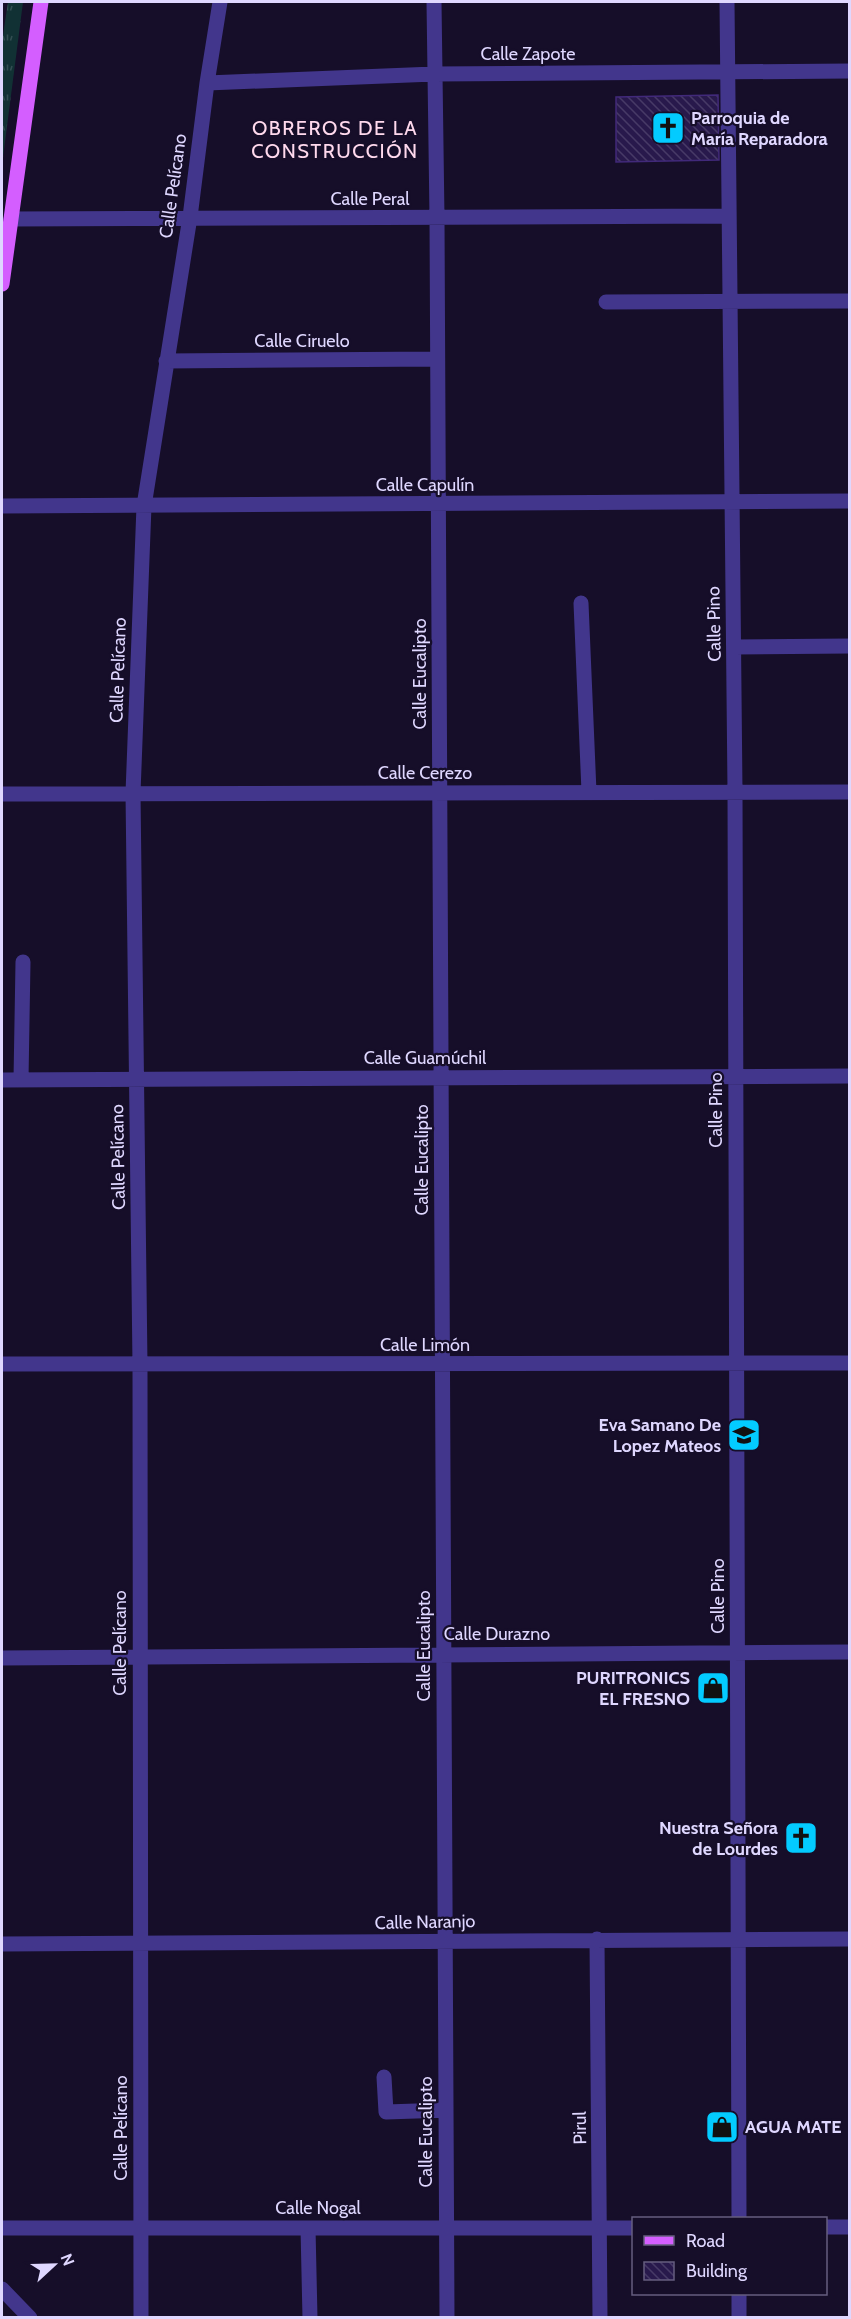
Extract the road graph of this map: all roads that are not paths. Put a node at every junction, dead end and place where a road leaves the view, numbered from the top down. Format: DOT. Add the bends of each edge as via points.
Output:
graph roads {
  1 [pos="41,2"];
  2 [pos="220,2"];
  3 [pos="434,2"];
  4 [pos="727,2"];
  5 [pos="849,71"];
  6 [pos="728,72"];
  7 [pos="434,74"];
  8 [pos="207,83"];
  9 [pos="729,216"];
  10 [pos="190,217"];
  11 [pos="437,218"];
  12 [pos="11,219"];
  13 [pos="2,284"];
  14 [pos="730,301"];
  15 [pos="849,301"];
  16 [pos="606,302"];
  17 [pos="437,359"];
  18 [pos="166,361"];
  19 [pos="732,501"];
  20 [pos="849,501"];
  21 [pos="438,505"];
  22 [pos="2,506"];
  23 [pos="144,506"];
  24 [pos="581,603"];
  25 [pos="849,646"];
  26 [pos="734,647"];
  27 [pos="735,791"];
  28 [pos="589,792"];
  29 [pos="849,792"];
  30 [pos="134,793"];
  31 [pos="440,793"];
  32 [pos="2,794"];
  33 [pos="23,962"];
  34 [pos="736,1076"];
  35 [pos="849,1076"];
  36 [pos="441,1078"];
  37 [pos="2,1080"];
  38 [pos="21,1080"];
  39 [pos="136,1080"];
  40 [pos="736,1363"];
  41 [pos="849,1363"];
  42 [pos="2,1364"];
  43 [pos="443,1364"];
  44 [pos="140,1365"];
  45 [pos="737,1652"];
  46 [pos="849,1652"];
  47 [pos="443,1654"];
  48 [pos="139,1656"];
  49 [pos="2,1658"];
  50 [pos="597,1939"];
  51 [pos="738,1939"];
  52 [pos="849,1939"];
  53 [pos="445,1941"];
  54 [pos="2,1944"];
  55 [pos="141,1945"];
  56 [pos="384,2077"];
  57 [pos="446,2110"];
  58 [pos="739,2217"];
  59 [pos="827,2227"];
  60 [pos="849,2227"];
  61 [pos="2,2228"];
  62 [pos="140,2228"];
  63 [pos="308,2228"];
  64 [pos="446,2228"];
  65 [pos="600,2228"];
  66 [pos="632,2228"];
  67 [pos="2,2289"];
  68 [pos="739,2295"];
  69 [pos="30,2318"];
  70 [pos="141,2318"];
  71 [pos="310,2318"];
  72 [pos="447,2318"];
  73 [pos="600,2318"];
  74 [pos="739,2318"];
  1 -- 12 [label="main road"];
  2 -- 8 [label="street, Calle Pelícano"];
  3 -- 7 [label="street, Calle Eucalipto"];
  4 -- 6 [label="street, Calle Pino"];
  5 -- 6 [label="street, Calle Zapote"];
  6 -- 7 [label="street, Calle Zapote"];
  6 -- 9 [label="street, Calle Pino"];
  7 -- 8 [label="street, Calle Zapote"];
  7 -- 11 [label="street, Calle Eucalipto"];
  8 -- 10 [label="street, Calle Pelícano"];
  9 -- 11 [label="street, Calle Peral"];
  9 -- 14 [label="street, Calle Pino"];
  10 -- 11 [label="street, Calle Peral"];
  10 -- 12 [label="street, Calle Peral"];
  10 -- 18 [label="street, Calle Pelícano"];
  11 -- 17 [label="street, Calle Eucalipto"];
  12 -- 13 [label="main road"];
  14 -- 15 [label="street"];
  14 -- 16 [label="street"];
  14 -- 19 [label="street, Calle Pino"];
  17 -- 18 [label="street, Calle Ciruelo"];
  17 -- 21 [label="street, Calle Eucalipto"];
  18 -- 23 [label="street, Calle Pelícano"];
  19 -- 20 [label="street, Calle Capulín"];
  19 -- 21 [label="street, Calle Capulín"];
  19 -- 26 [label="street, Calle Pino"];
  21 -- 23 [label="street, Calle Capulín"];
  21 -- 31 [label="street, Calle Eucalipto"];
  22 -- 23 [label="street, Calle Capulín"];
  23 -- 30 [label="street, Calle Pelícano"];
  24 -- 28 [label="street"];
  25 -- 26 [label="street"];
  26 -- 27 [label="street, Calle Pino"];
  27 -- 28 [label="street, Calle Cerezo"];
  27 -- 29 [label="street, Calle Cerezo"];
  27 -- 34 [label="street, Calle Pino"];
  28 -- 31 [label="street, Calle Cerezo"];
  30 -- 31 [label="street, Calle Cerezo"];
  30 -- 32 [label="street, Calle Cerezo"];
  30 -- 39 [label="street, Calle Pelícano"];
  31 -- 36 [label="street, Calle Eucalipto"];
  33 -- 38 [label="street"];
  34 -- 35 [label="street, Calle Guamúchil"];
  34 -- 36 [label="street, Calle Guamúchil"];
  34 -- 40 [label="street, Calle Pino"];
  36 -- 39 [label="street, Calle Guamúchil"];
  36 -- 43 [label="street, Calle Eucalipto"];
  37 -- 38 [label="street, Calle Guamúchil"];
  38 -- 39 [label="street, Calle Guamúchil"];
  39 -- 44 [label="street, Calle Pelícano"];
  40 -- 41 [label="street, Calle Limón"];
  40 -- 43 [label="street, Calle Limón"];
  40 -- 45 [label="street, Calle Pino"];
  42 -- 44 [label="street, Calle Limón"];
  43 -- 44 [label="street, Calle Limón"];
  43 -- 47 [label="street, Calle Eucalipto"];
  44 -- 48 [label="street, Calle Pelícano"];
  45 -- 46 [label="street, Calle Durazno"];
  45 -- 47 [label="street, Calle Durazno"];
  45 -- 51 [label="street, Calle Pino"];
  47 -- 48 [label="street, Calle Durazno"];
  47 -- 53 [label="street, Calle Eucalipto"];
  48 -- 49 [label="street, Calle Durazno"];
  48 -- 55 [label="street, Calle Pelícano"];
  50 -- 51 [label="street, Calle Naranjo"];
  50 -- 53 [label="street, Calle Naranjo"];
  50 -- 65 [label="street, Pirul"];
  51 -- 52 [label="street, Calle Naranjo"];
  51 -- 58 [label="street, Calle Pino"];
  53 -- 55 [label="street, Calle Naranjo"];
  53 -- 57 [label="street, Calle Eucalipto"];
  54 -- 55 [label="street, Calle Naranjo"];
  55 -- 62 [label="street, Calle Pelícano"];
  56 -- 57 [label="street" via="387,2112"];
  57 -- 64 [label="street, Calle Eucalipto"];
  59 -- 60 [label="street"];
  61 -- 62 [label="street, Calle Nogal"];
  62 -- 63 [label="street, Calle Nogal"];
  62 -- 70 [label="street, Calle Pelícano"];
  63 -- 64 [label="street, Calle Nogal"];
  63 -- 71 [label="street"];
  64 -- 65 [label="street, Calle Nogal"];
  64 -- 72 [label="street, Calle Eucalipto"];
  65 -- 66 [label="street, Calle Nogal"];
  65 -- 73 [label="street, Pirul"];
  67 -- 69 [label="street"];
  68 -- 74 [label="street"];
}
